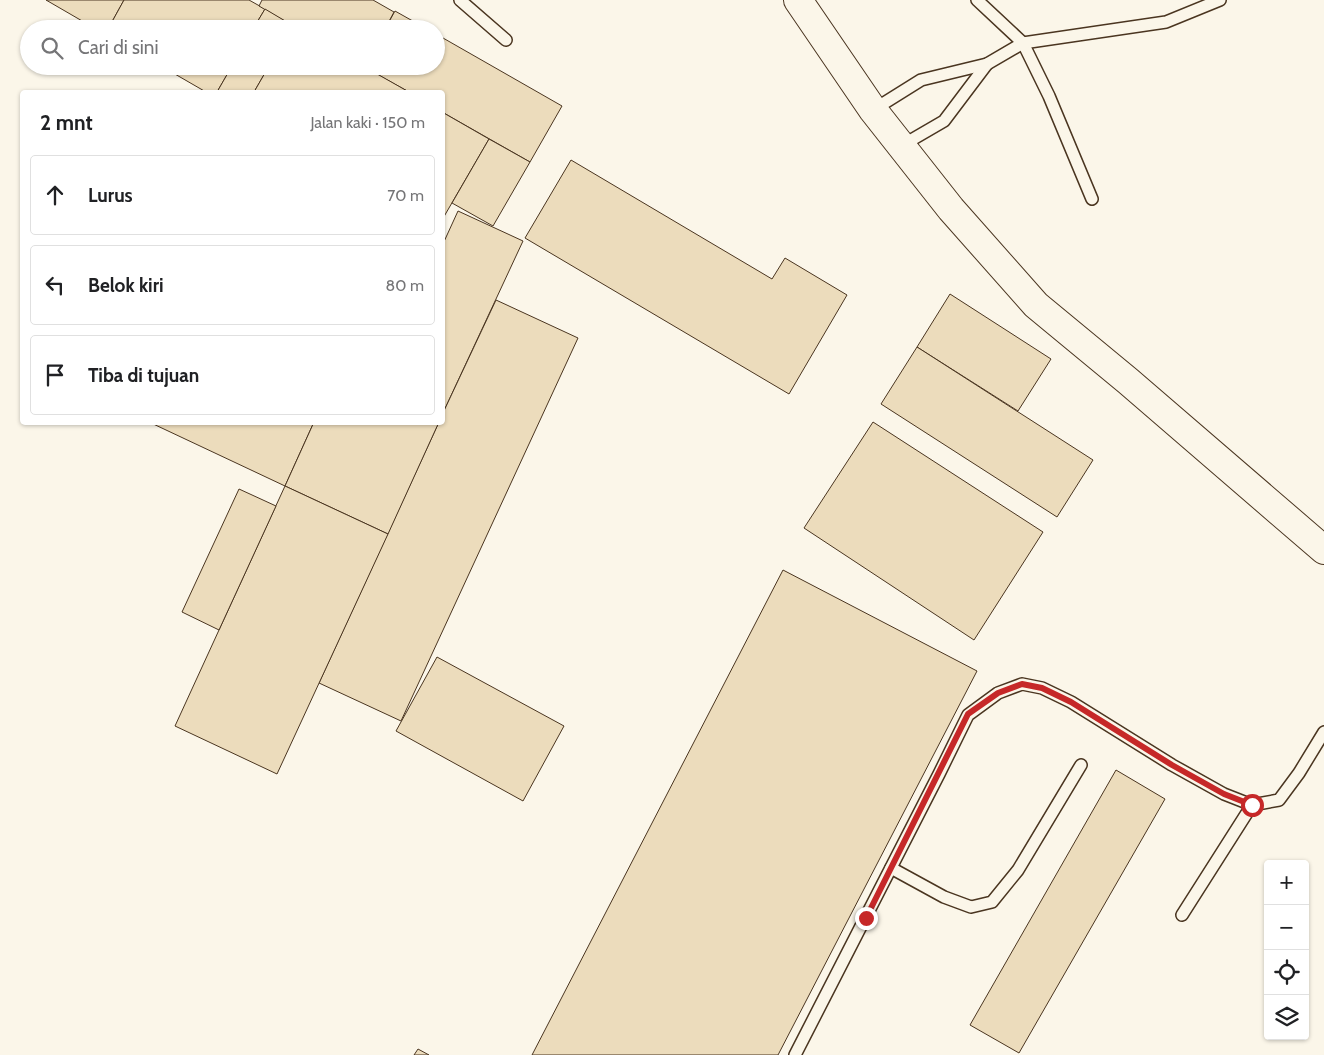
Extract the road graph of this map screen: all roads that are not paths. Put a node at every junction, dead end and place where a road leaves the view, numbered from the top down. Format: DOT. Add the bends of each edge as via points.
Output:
graph roads {
  1 [pos="460,0"];
  2 [pos="798,0"];
  3 [pos="977,0"];
  4 [pos="1220,0"];
  5 [pos="506,40"];
  6 [pos="1023,43"];
  7 [pos="987,64"];
  8 [pos="873,110"];
  9 [pos="901,146"];
  10 [pos="1092,199"];
  11 [pos="1324,550"];
  12 [pos="1324,732"];
  13 [pos="1081,765"];
  14 [pos="1252,805"];
  15 [pos="891,868"];
  16 [pos="1182,915"];
  17 [pos="795,1055"];
  1 -- 5 [label="lane"];
  2 -- 8 [label="main road"];
  3 -- 6 [label="lane"];
  4 -- 6 [label="lane" via="1166,22"];
  6 -- 7 [label="lane"];
  6 -- 10 [label="lane"];
  7 -- 8 [label="lane" via="921,80"];
  7 -- 9 [label="lane" via="944,121"];
  8 -- 9 [label="main road"];
  9 -- 11 [label="main road" via="951,209 1036,304"];
  12 -- 14 [label="lane" via="1279,800"];
  13 -- 15 [label="lane" via="1018,870 992,902 971,907 944,897"];
  14 -- 15 [label="lane" via="1224,794 1172,765 1071,702 1042,688 1022,684 998,693 968,714"];
  14 -- 16 [label="lane"];
  15 -- 17 [label="lane"];
}
